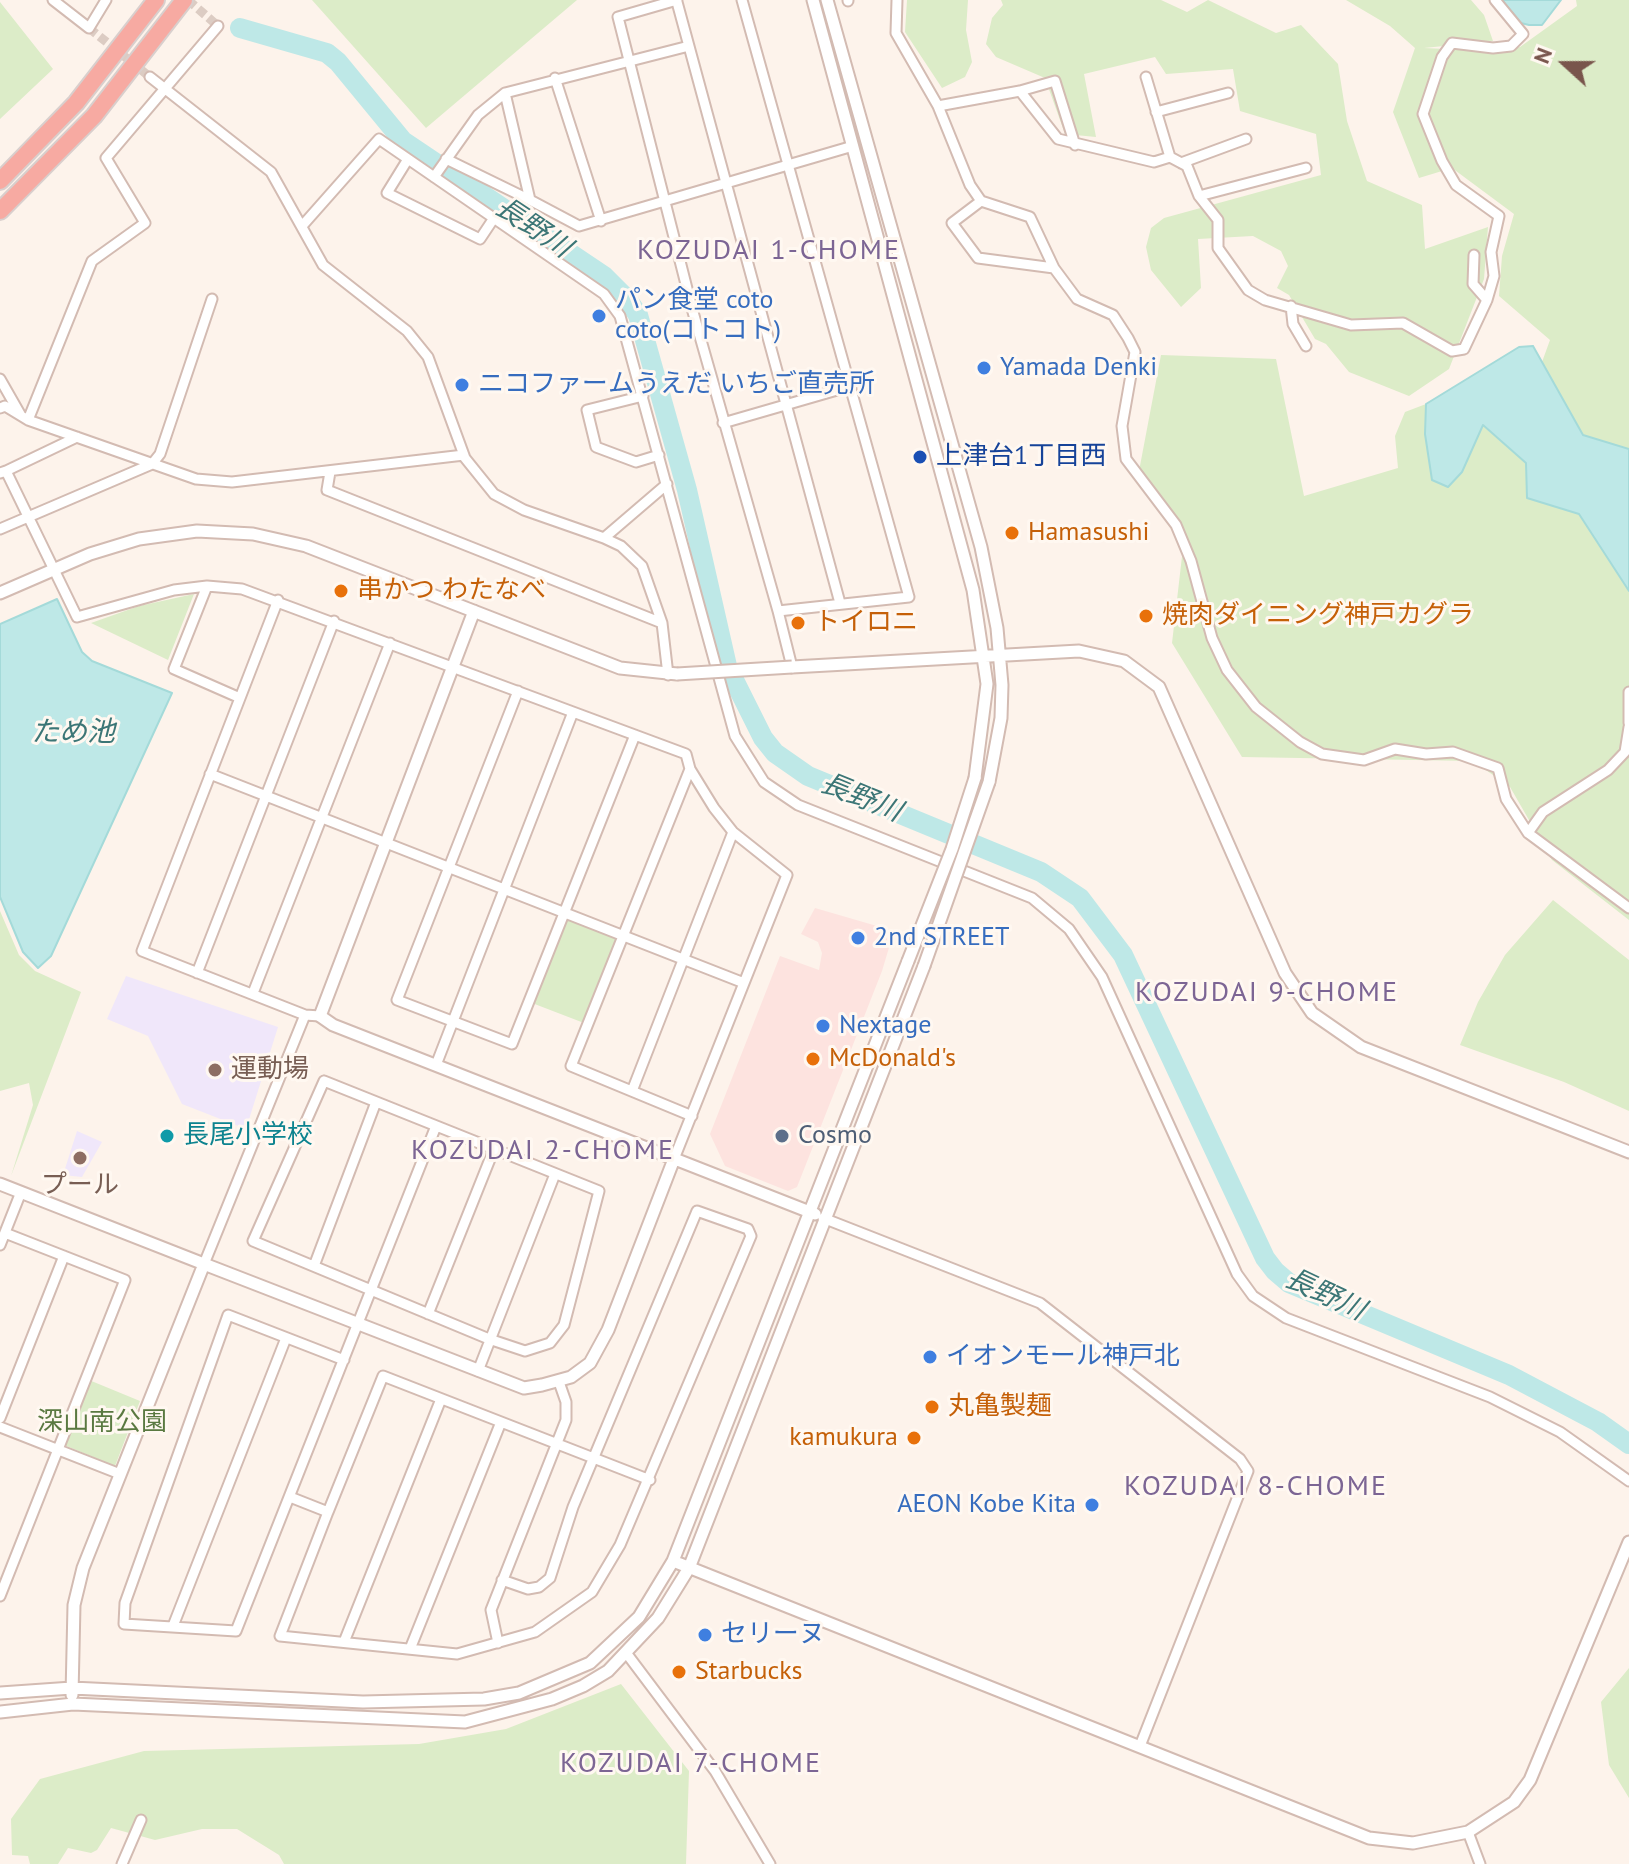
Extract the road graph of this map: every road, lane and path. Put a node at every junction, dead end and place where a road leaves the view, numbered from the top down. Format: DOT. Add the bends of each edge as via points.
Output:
graph roads {
  1 [pos="53,0"];
  2 [pos="106,0"];
  3 [pos="156,0"];
  4 [pos="184,0"];
  5 [pos="742,0"];
  6 [pos="813,0"];
  7 [pos="827,0"];
  8 [pos="897,0"];
  9 [pos="1495,0"];
  10 [pos="677,1"];
  11 [pos="218,26"];
  12 [pos="689,46"];
  13 [pos="628,61"];
  14 [pos="150,77"];
  15 [pos="1146,77"];
  16 [pos="555,78"];
  17 [pos="162,87"];
  18 [pos="1020,91"];
  19 [pos="505,93"];
  20 [pos="1228,93"];
  21 [pos="938,106"];
  22 [pos="1156,112"];
  23 [pos="1246,139"];
  24 [pos="1075,145"];
  25 [pos="853,146"];
  26 [pos="1170,157"];
  27 [pos="408,159"];
  28 [pos="446,159"];
  29 [pos="1181,163"];
  30 [pos="788,166"];
  31 [pos="1306,168"];
  32 [pos="434,177"];
  33 [pos="0,181"];
  34 [pos="727,183"];
  35 [pos="1199,196"];
  36 [pos="530,200"];
  37 [pos="666,200"];
  38 [pos="981,201"];
  39 [pos="0,211"];
  40 [pos="494,218"];
  41 [pos="601,221"];
  42 [pos="302,226"];
  43 [pos="1474,255"];
  44 [pos="1054,268"];
  45 [pos="212,299"];
  46 [pos="1487,300"];
  47 [pos="1291,306"];
  48 [pos="1306,346"];
  49 [pos="0,379"];
  50 [pos="851,386"];
  51 [pos="643,396"];
  52 [pos="787,406"];
  53 [pos="0,408"];
  54 [pos="25,419"];
  55 [pos="723,423"];
  56 [pos="77,437"];
  57 [pos="464,455"];
  58 [pos="659,455"];
  59 [pos="152,464"];
  60 [pos="3,472"];
  61 [pos="330,472"];
  62 [pos="667,484"];
  63 [pos="30,516"];
  64 [pos="0,529"];
  65 [pos="604,538"];
  66 [pos="56,569"];
  67 [pos="207,586"];
  68 [pos="0,593"];
  69 [pos="278,600"];
  70 [pos="840,603"];
  71 [pos="474,611"];
  72 [pos="778,611"];
  73 [pos="334,621"];
  74 [pos="662,623"];
  75 [pos="390,643"];
  76 [pos="1000,654"];
  77 [pos="983,655"];
  78 [pos="453,666"];
  79 [pos="792,667"];
  80 [pos="672,674"];
  81 [pos="518,691"];
  82 [pos="1629,692"];
  83 [pos="240,698"];
  84 [pos="573,712"];
  85 [pos="1629,725"];
  86 [pos="635,735"];
  87 [pos="690,769"];
  88 [pos="210,774"];
  89 [pos="266,796"];
  90 [pos="321,817"];
  91 [pos="733,832"];
  92 [pos="1528,833"];
  93 [pos="385,842"];
  94 [pos="449,867"];
  95 [pos="504,889"];
  96 [pos="1629,908"];
  97 [pos="564,912"];
  98 [pos="623,936"];
  99 [pos="684,959"];
  100 [pos="197,973"];
  101 [pos="744,983"];
  102 [pos="253,993"];
  103 [pos="305,1015"];
  104 [pos="320,1016"];
  105 [pos="453,1021"];
  106 [pos="436,1065"];
  107 [pos="632,1091"];
  108 [pos="376,1102"];
  109 [pos="692,1116"];
  110 [pos="436,1126"];
  111 [pos="494,1149"];
  112 [pos="1629,1152"];
  113 [pos="674,1159"];
  114 [pos="555,1174"];
  115 [pos="0,1184"];
  116 [pos="21,1192"];
  117 [pos="809,1212"];
  118 [pos="823,1218"];
  119 [pos="5,1233"];
  120 [pos="0,1245"];
  121 [pos="64,1256"];
  122 [pos="204,1264"];
  123 [pos="314,1266"];
  124 [pos="371,1290"];
  125 [pos="428,1314"];
  126 [pos="358,1326"];
  127 [pos="286,1338"];
  128 [pos="489,1339"];
  129 [pos="344,1360"];
  130 [pos="478,1371"];
  131 [pos="559,1382"];
  132 [pos="441,1399"];
  133 [pos="0,1418"];
  134 [pos="501,1422"];
  135 [pos="0,1427"];
  136 [pos="558,1444"];
  137 [pos="57,1450"];
  138 [pos="594,1458"];
  139 [pos="120,1474"];
  140 [pos="650,1480"];
  141 [pos="1629,1481"];
  142 [pos="290,1497"];
  143 [pos="328,1512"];
  144 [pos="1629,1542"];
  145 [pos="673,1561"];
  146 [pos="689,1568"];
  147 [pos="502,1580"];
  148 [pos="0,1596"];
  149 [pos="173,1626"];
  150 [pos="344,1642"];
  151 [pos="498,1643"];
  152 [pos="410,1649"];
  153 [pos="627,1654"];
  154 [pos="72,1688"];
  155 [pos="0,1693"];
  156 [pos="73,1704"];
  157 [pos="0,1712"];
  158 [pos="1140,1746"];
  159 [pos="141,1820"];
  160 [pos="1468,1832"];
  161 [pos="122,1864"];
  162 [pos="770,1864"];
  163 [pos="1480,1864"];
  1 -- 2 [label="street" via="89,28"];
  3 -- 33 [label="highway" via="76,103"];
  4 -- 39 [label="highway" via="94,116"];
  5 -- 30 [label="street"];
  6 -- 25 [label="street"];
  7 -- 76 [label="street" via="981,547"];
  8 -- 21 [label="street" via="896,33"];
  9 -- 46 [label="street" via="1523,34 1511,46 1452,43 1423,114 1456,185 1499,216"];
  10 -- 12 [label="street"];
  10 -- 13 [label="street" via="618,17"];
  11 -- 17 [label="street"];
  12 -- 13 [label="street"];
  12 -- 34 [label="street"];
  13 -- 16 [label="street"];
  13 -- 37 [label="street"];
  14 -- 17 [label="street"];
  15 -- 22 [label="street"];
  16 -- 19 [label="street"];
  16 -- 41 [label="street"];
  17 -- 42 [label="street" via="271,172"];
  17 -- 54 [label="street" via="106,158 145,223 92,261"];
  18 -- 21 [label="street"];
  18 -- 24 [label="street" via="1058,139"];
  18 -- 24 [label="street" via="1055,81"];
  19 -- 28 [label="street" via="478,115"];
  19 -- 36 [label="street"];
  20 -- 22 [label="street"];
  21 -- 38 [label="street"];
  22 -- 26 [label="street"];
  23 -- 29 [label="street"];
  24 -- 26 [label="street" via="1154,162"];
  25 -- 30 [label="street"];
  25 -- 77 [label="street" via="973,590"];
  26 -- 29 [label="street"];
  27 -- 32 [label="street"];
  27 -- 40 [label="street" via="387,193 480,239"];
  27 -- 42 [label="street" via="379,139"];
  28 -- 32 [label="street"];
  28 -- 36 [label="street"];
  29 -- 35 [label="street"];
  30 -- 34 [label="street"];
  30 -- 50 [label="street"];
  31 -- 35 [label="street"];
  32 -- 40 [label="street"];
  34 -- 37 [label="street"];
  34 -- 52 [label="street"];
  35 -- 47 [label="street" via="1218,220 1218,248 1248,290"];
  36 -- 41 [label="street" via="579,226"];
  37 -- 41 [label="street"];
  37 -- 55 [label="street"];
  38 -- 44 [label="street" via="1030,217"];
  38 -- 44 [label="street" via="952,223 978,258"];
  40 -- 51 [label="street" via="604,294 620,316"];
  42 -- 57 [label="street" via="323,265 407,331 428,357"];
  43 -- 46 [label="street" via="1473,284"];
  44 -- 92 [label="street" via="1077,299 1113,315 1135,352 1122,426 1126,459 1176,525 1212,638 1235,682 1256,707 1322,754 1364,760 1395,749 1453,752 1498,768 1506,799"];
  45 -- 59 [label="street" via="160,454"];
  46 -- 47 [label="street" via="1464,349 1452,351 1403,323 1351,325"];
  47 -- 48 [label="street" via="1293,324"];
  49 -- 54 [label="street"];
  50 -- 52 [label="street"];
  50 -- 70 [label="street" via="909,597"];
  51 -- 58 [label="street"];
  51 -- 58 [label="street" via="587,410 596,447 636,462"];
  52 -- 55 [label="street"];
  52 -- 70 [label="street"];
  53 -- 54 [label="street"];
  54 -- 56 [label="street"];
  55 -- 72 [label="street"];
  56 -- 59 [label="street"];
  56 -- 60 [label="street"];
  57 -- 61 [label="street"];
  57 -- 65 [label="street" via="494,494"];
  58 -- 62 [label="street"];
  59 -- 61 [label="street" via="196,479 232,482 289,472"];
  59 -- 63 [label="street"];
  60 -- 63 [label="street"];
  61 -- 74 [label="street" via="327,490"];
  62 -- 65 [label="street"];
  62 -- 141 [label="street" via="735,736 764,782 798,805 1032,898 1062,921 1102,977 1237,1274 1253,1296 1286,1318 1490,1397 1560,1432"];
  63 -- 64 [label="street"];
  63 -- 66 [label="street"];
  65 -- 74 [label="street" via="642,566"];
  66 -- 67 [label="street" via="77,617"];
  66 -- 68 [label="street"];
  66 -- 71 [label="street" via="139,539 197,531 244,533 306,546"];
  67 -- 69 [label="street"];
  67 -- 83 [label="street" via="174,669"];
  69 -- 73 [label="street"];
  69 -- 83 [label="street"];
  70 -- 72 [label="street"];
  71 -- 78 [label="street"];
  71 -- 80 [label="street" via="620,668"];
  72 -- 79 [label="street"];
  73 -- 75 [label="street"];
  73 -- 89 [label="street"];
  74 -- 80 [label="street"];
  75 -- 78 [label="street"];
  75 -- 90 [label="street"];
  76 -- 77 [label="street"];
  76 -- 112 [label="street" via="1079,651 1124,661 1159,687 1285,973 1312,1013 1361,1047"];
  76 -- 118 [label="street, bridge" via="1001,718 989,782 924,966"];
  77 -- 79 [label="street"];
  77 -- 117 [label="street, bridge" via="985,716 975,778"];
  78 -- 81 [label="street"];
  78 -- 93 [label="street"];
  79 -- 80 [label="street, bridge"];
  81 -- 84 [label="street"];
  81 -- 94 [label="street"];
  82 -- 85 [label="street"];
  83 -- 88 [label="street"];
  84 -- 86 [label="street"];
  84 -- 95 [label="street"];
  85 -- 92 [label="street" via="1625,752 1608,770 1543,812"];
  86 -- 87 [label="street" via="686,754"];
  86 -- 97 [label="street"];
  87 -- 91 [label="street"];
  87 -- 98 [label="street"];
  88 -- 89 [label="street"];
  88 -- 100 [label="street" via="142,951"];
  89 -- 90 [label="street"];
  89 -- 100 [label="street"];
  90 -- 93 [label="street"];
  90 -- 102 [label="street"];
  91 -- 99 [label="street"];
  91 -- 101 [label="street" via="787,875"];
  92 -- 96 [label="street"];
  93 -- 94 [label="street"];
  93 -- 104 [label="street"];
  94 -- 95 [label="street"];
  94 -- 105 [label="street" via="397,1000"];
  95 -- 97 [label="street"];
  95 -- 105 [label="street"];
  97 -- 98 [label="street"];
  97 -- 105 [label="street" via="512,1044"];
  98 -- 99 [label="street"];
  98 -- 107 [label="street" via="571,1066"];
  99 -- 101 [label="street"];
  99 -- 107 [label="street"];
  100 -- 102 [label="street"];
  101 -- 109 [label="street"];
  102 -- 103 [label="street"];
  103 -- 104 [label="street"];
  103 -- 122 [label="street"];
  104 -- 106 [label="street"];
  105 -- 106 [label="street"];
  106 -- 113 [label="street"];
  107 -- 109 [label="street"];
  108 -- 110 [label="street"];
  108 -- 123 [label="street"];
  108 -- 123 [label="street" via="324,1081 253,1241"];
  109 -- 113 [label="street"];
  110 -- 111 [label="street"];
  110 -- 124 [label="street"];
  111 -- 114 [label="street"];
  111 -- 125 [label="street"];
  113 -- 117 [label="street"];
  113 -- 131 [label="street" via="602,1341 590,1363"];
  114 -- 128 [label="street"];
  114 -- 128 [label="street" via="599,1191 564,1325 550,1343 525,1351"];
  115 -- 116 [label="street"];
  116 -- 119 [label="street"];
  116 -- 122 [label="street"];
  117 -- 118 [label="street"];
  117 -- 145 [label="street"];
  118 -- 146 [label="street"];
  118 -- 158 [label="street" via="1040,1303 1240,1459 1248,1471"];
  119 -- 120 [label="street"];
  119 -- 121 [label="street"];
  121 -- 133 [label="street"];
  121 -- 137 [label="street" via="125,1280"];
  122 -- 126 [label="street"];
  122 -- 139 [label="street"];
  123 -- 124 [label="street"];
  124 -- 125 [label="street"];
  124 -- 126 [label="street"];
  125 -- 128 [label="street"];
  126 -- 129 [label="street"];
  126 -- 130 [label="street"];
  127 -- 129 [label="street"];
  127 -- 149 [label="street"];
  127 -- 149 [label="street" via="228,1315 125,1603 124,1624"];
  128 -- 130 [label="street"];
  129 -- 142 [label="street"];
  130 -- 131 [label="street" via="524,1388"];
  131 -- 136 [label="street" via="566,1420"];
  132 -- 134 [label="street"];
  132 -- 143 [label="street" via="383,1376"];
  132 -- 150 [label="street"];
  134 -- 136 [label="street"];
  134 -- 152 [label="street"];
  135 -- 137 [label="street"];
  136 -- 138 [label="street"];
  136 -- 147 [label="street"];
  137 -- 139 [label="street"];
  137 -- 148 [label="street"];
  138 -- 140 [label="street"];
  138 -- 140 [label="street" via="697,1211 748,1229 751,1236"];
  138 -- 147 [label="street" via="550,1578 528,1589"];
  139 -- 154 [label="street" via="77,1589"];
  140 -- 151 [label="street" via="592,1592 535,1632"];
  142 -- 143 [label="street"];
  142 -- 149 [label="street" via="236,1631"];
  143 -- 150 [label="street" via="280,1636"];
  144 -- 160 [label="street" via="1530,1780 1514,1802"];
  145 -- 146 [label="street"];
  145 -- 154 [label="street" via="652,1600 609,1648 557,1680 519,1693 363,1702"];
  146 -- 153 [label="street" via="658,1618"];
  146 -- 158 [label="street"];
  147 -- 151 [label="street" via="491,1610"];
  150 -- 152 [label="street"];
  151 -- 152 [label="street" via="457,1654"];
  153 -- 156 [label="street" via="573,1691 465,1722"];
  153 -- 162 [label="street" via="715,1771"];
  154 -- 155 [label="street"];
  154 -- 156 [label="street"];
  156 -- 157 [label="street"];
  158 -- 160 [label="street" via="1369,1838 1427,1843"];
  159 -- 161 [label="street"];
  160 -- 163 [label="street"];
}
